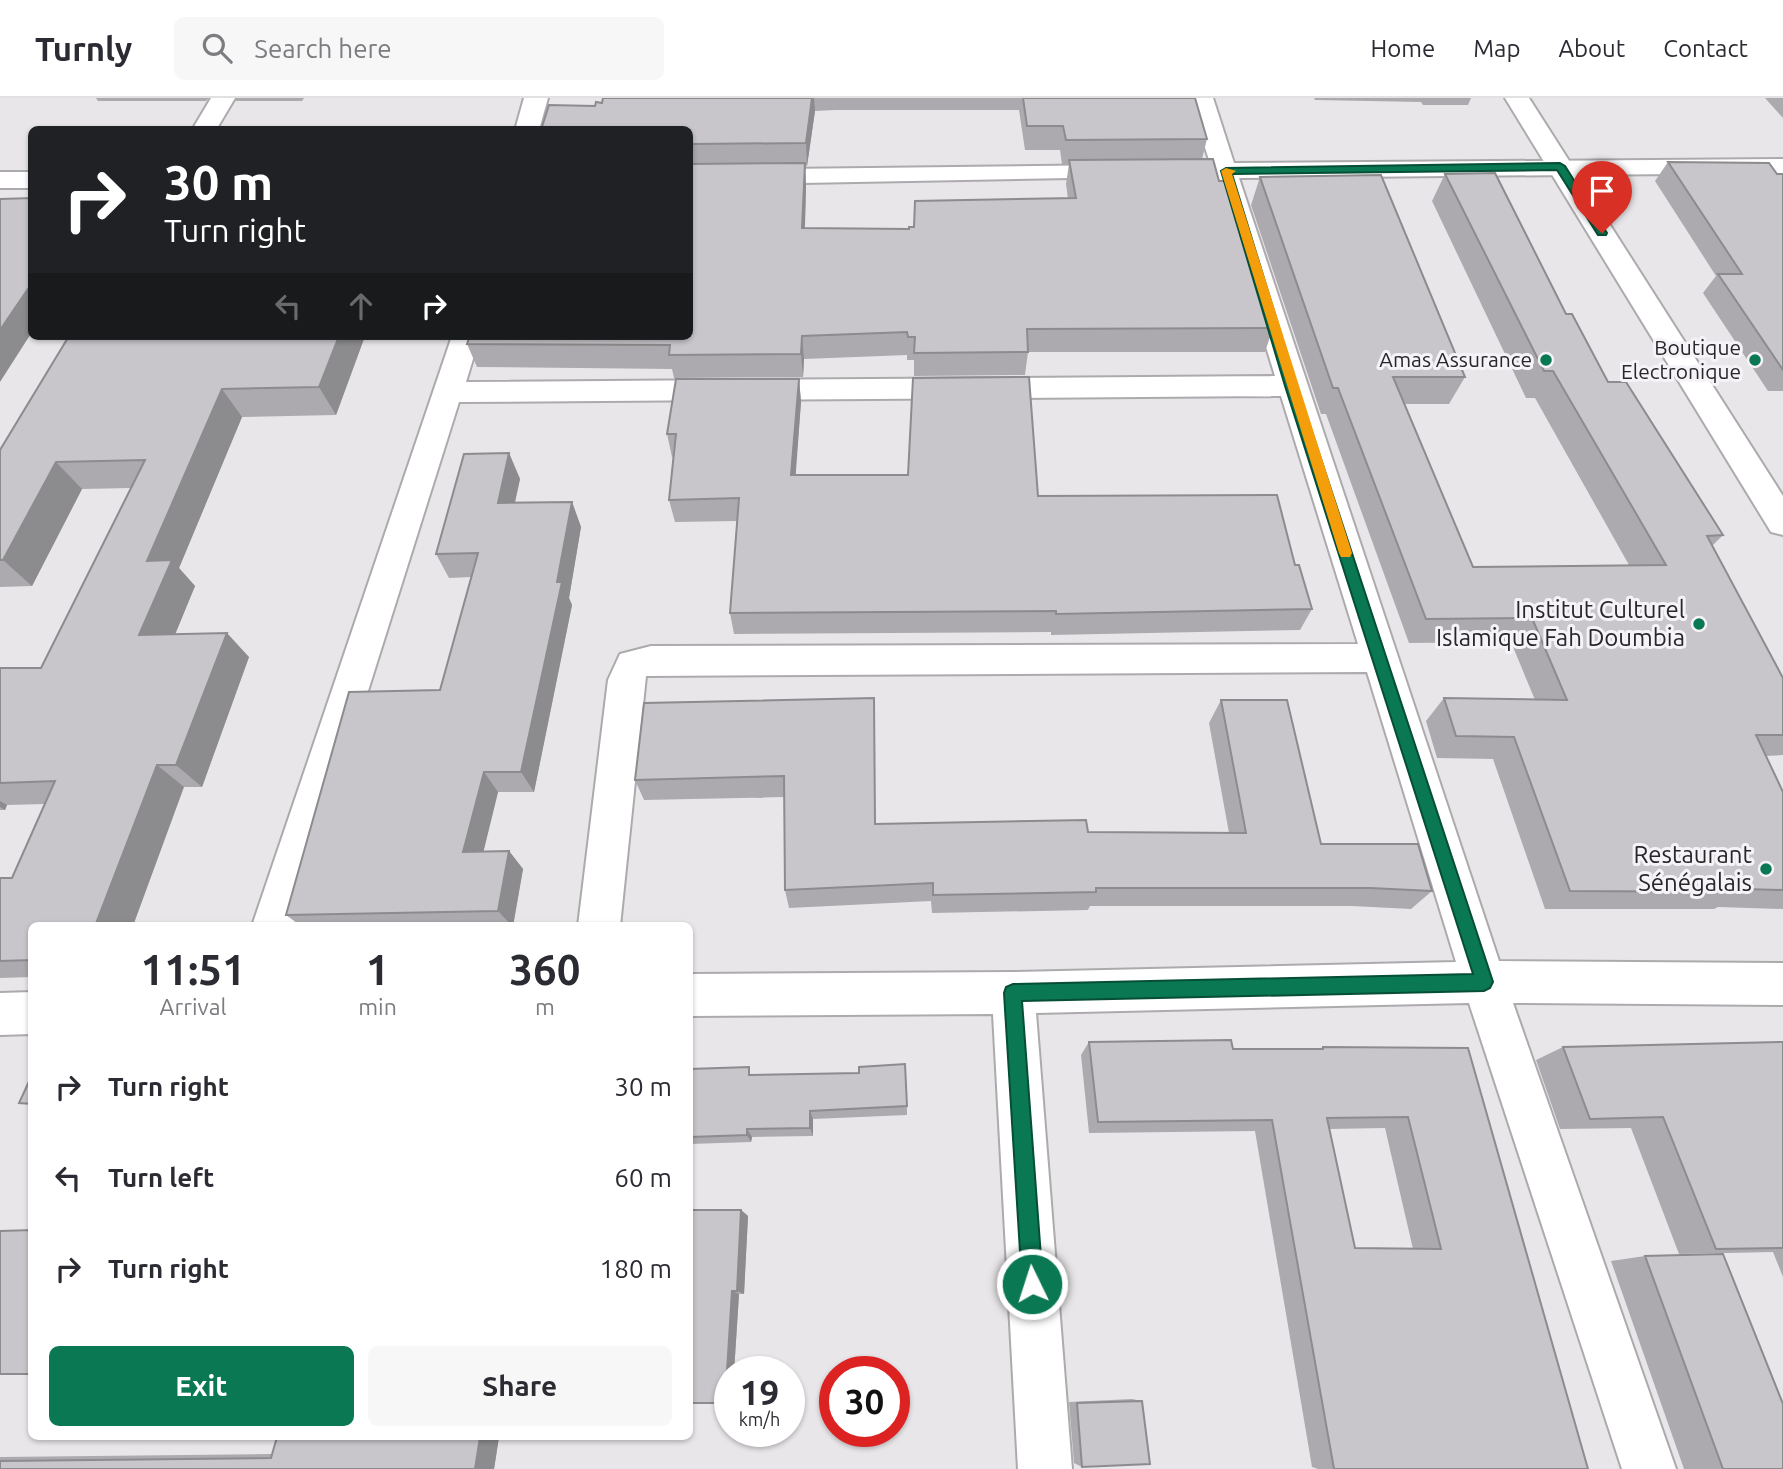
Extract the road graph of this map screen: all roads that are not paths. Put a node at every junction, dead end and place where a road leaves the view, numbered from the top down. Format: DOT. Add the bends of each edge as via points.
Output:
graph roads {
  1 [pos="223,98"];
  2 [pos="536,98"];
  3 [pos="1201,98"];
  4 [pos="1517,98"];
  5 [pos="206,126"];
  6 [pos="528,126"];
  7 [pos="1560,166"];
  8 [pos="1783,166"];
  9 [pos="1185,171"];
  10 [pos="1226,171"];
  11 [pos="1143,172"];
  12 [pos="693,178"];
  13 [pos="0,180"];
  14 [pos="28,180"];
  15 [pos="465,340"];
  16 [pos="1291,386"];
  17 [pos="449,392"];
  18 [pos="1783,523"];
  19 [pos="1380,658"];
  20 [pos="274,922"];
  21 [pos="599,922"];
  22 [pos="1484,982"];
  23 [pos="1783,984"];
  24 [pos="1013,993"];
  25 [pos="693,995"];
  26 [pos="28,1013"];
  27 [pos="0,1014"];
  28 [pos="1045,1469"];
  29 [pos="1649,1469"];
  1 -- 5 [label="street"];
  2 -- 6 [label="street"];
  3 -- 10 [label="street"];
  4 -- 7 [label="street"];
  7 -- 8 [label="street"];
  7 -- 10 [label="street"];
  7 -- 18 [label="street"];
  9 -- 10 [label="street"];
  10 -- 16 [label="street"];
  11 -- 12 [label="street"];
  13 -- 14 [label="street"];
  15 -- 17 [label="street"];
  16 -- 17 [label="street"];
  16 -- 19 [label="street"];
  17 -- 20 [label="street"];
  19 -- 21 [label="street" via="651,660 634,664 626,680"];
  19 -- 22 [label="street"];
  22 -- 23 [label="street"];
  22 -- 24 [label="street"];
  22 -- 29 [label="street"];
  24 -- 25 [label="street"];
  24 -- 28 [label="street"];
  26 -- 27 [label="street"];
}
